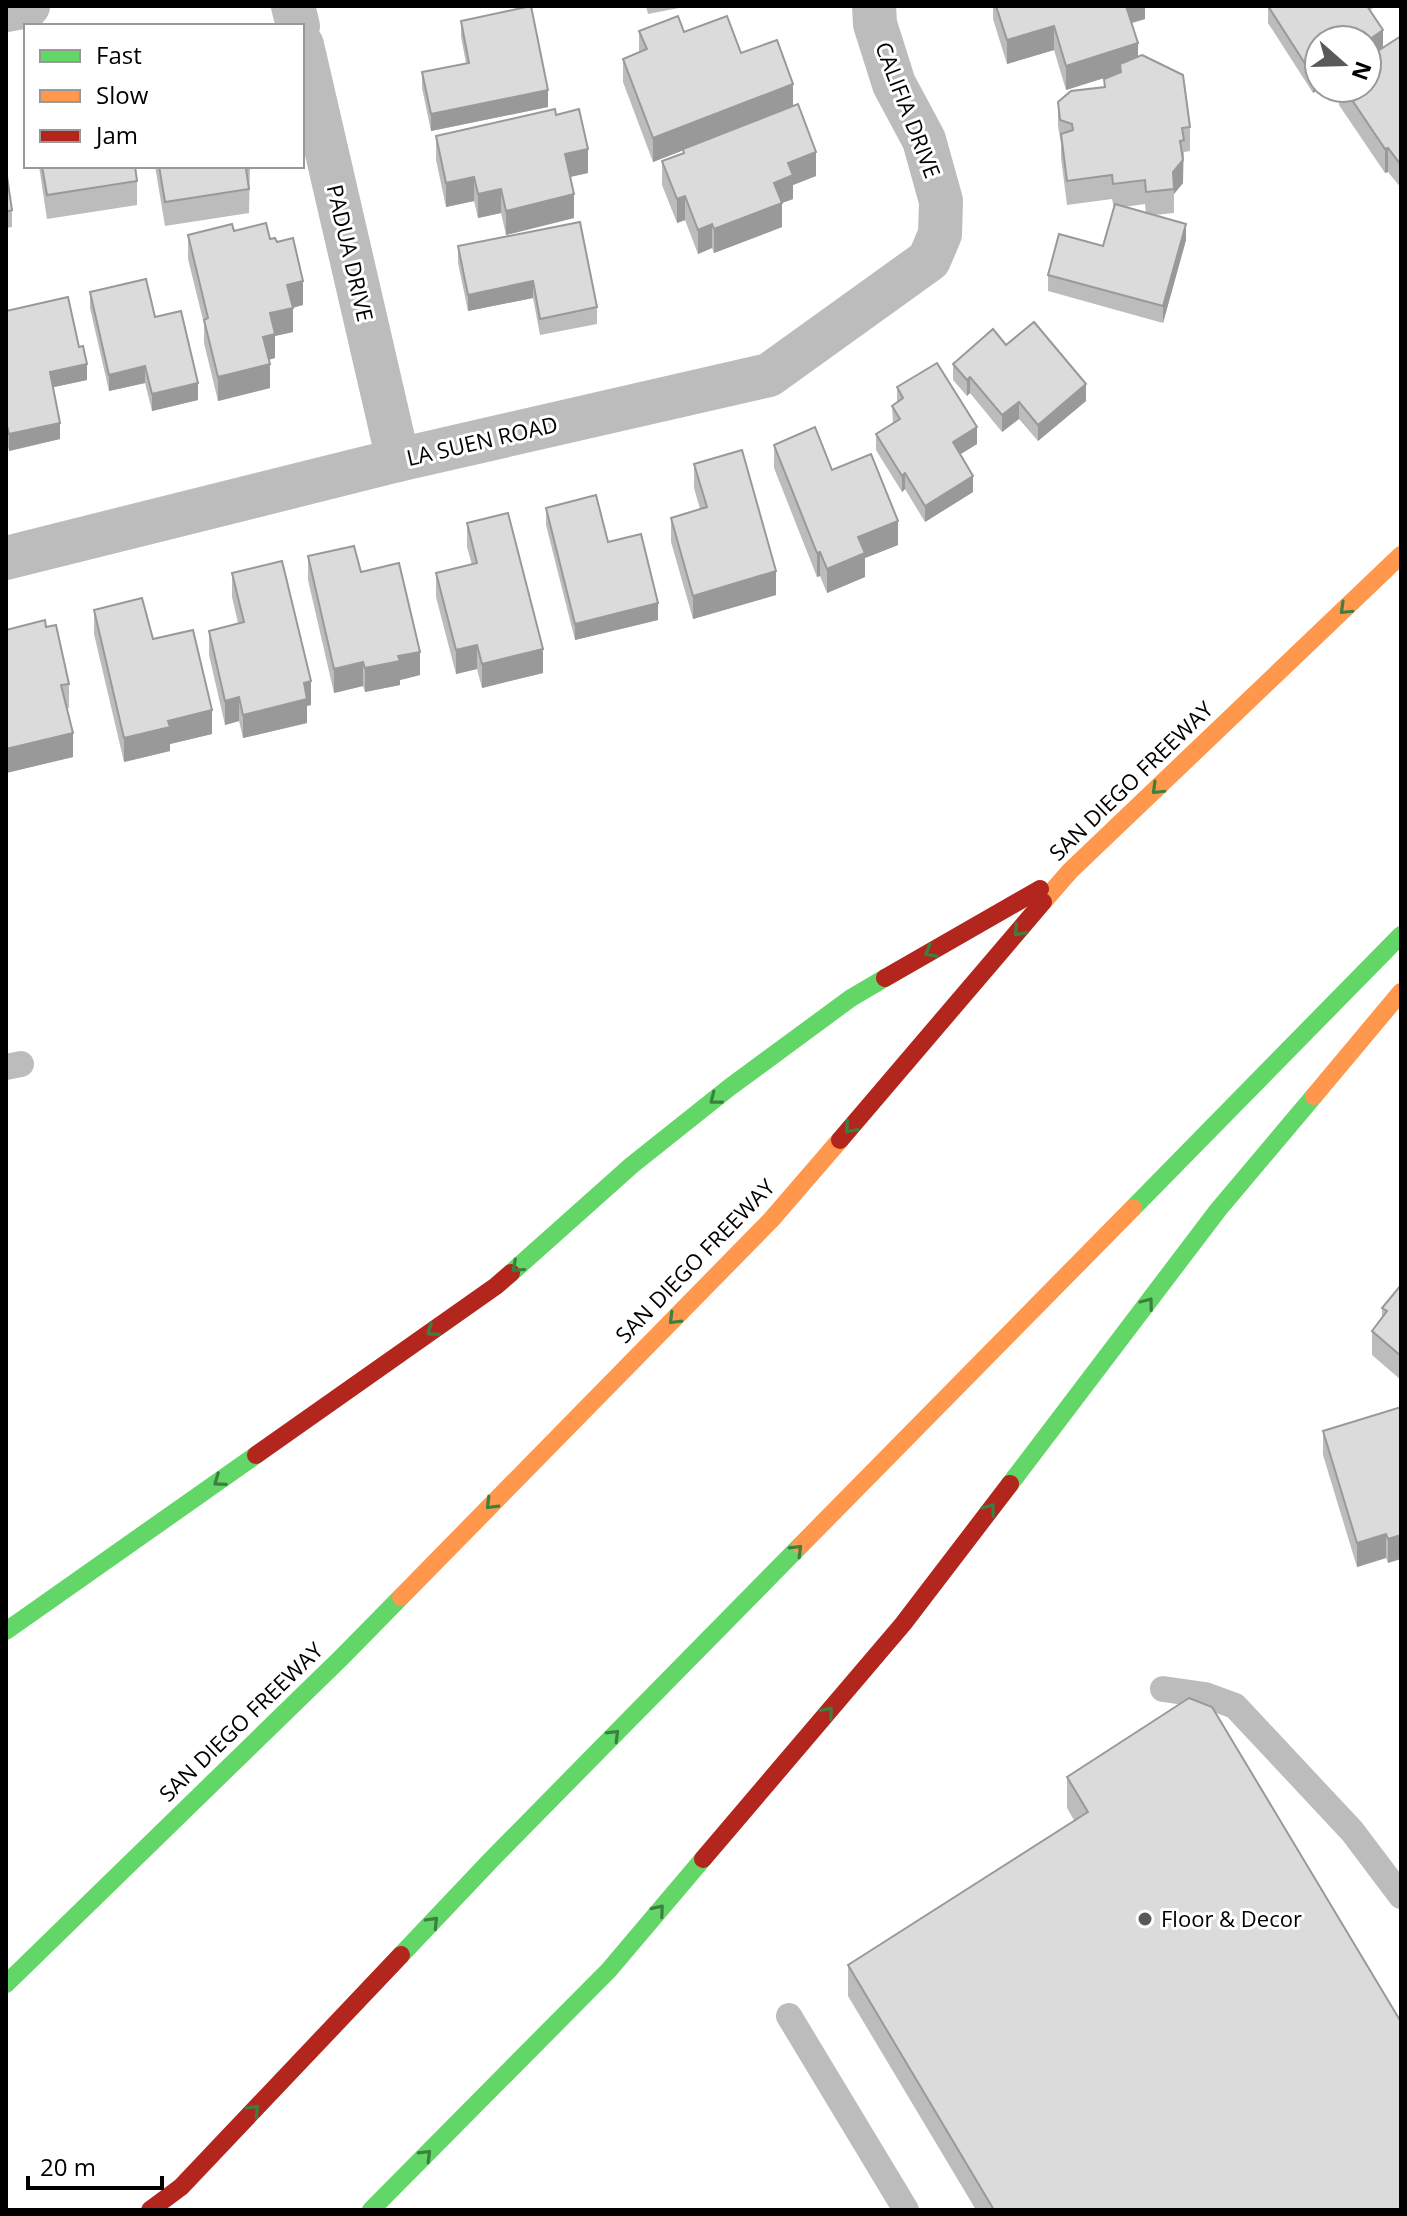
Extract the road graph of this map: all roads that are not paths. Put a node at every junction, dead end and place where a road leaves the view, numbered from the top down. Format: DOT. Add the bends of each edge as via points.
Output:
graph roads {
  1 [pos="28,6"];
  2 [pos="874,6"];
  3 [pos="6,10"];
  4 [pos="304,54"];
  5 [pos="929,260"];
  6 [pos="398,460"];
  7 [pos="1401,555"];
  8 [pos="6,558"];
  9 [pos="1070,871"];
  10 [pos="1401,935"];
  11 [pos="1401,992"];
  12 [pos="6,1631"];
  13 [pos="1163,1689"];
  14 [pos="1401,1896"];
  15 [pos="6,1984"];
  16 [pos="789,2016"];
  17 [pos="153,2210"];
  18 [pos="371,2210"];
  19 [pos="906,2210"];
  1 -- 3 [label="street"];
  2 -- 5 [label="street, CALIFIA DRIVE" via="894,84 924,140 941,201 940,234"];
  4 -- 6 [label="street, PADUA DRIVE"];
  5 -- 6 [label="street, LA SUEN ROAD" via="769,375"];
  6 -- 8 [label="street, LA SUEN ROAD"];
  7 -- 9 [label="highway, SAN DIEGO FREEWAY, one-way"];
  9 -- 12 [label="highway, one-way" via="851,998 632,1165 496,1286"];
  9 -- 15 [label="highway, SAN DIEGO FREEWAY, one-way" via="771,1220 341,1658"];
  17 -- 10 [label="highway, one-way"];
  18 -- 11 [label="highway, one-way" via="609,1970 893,1636 1218,1210"];
  13 -- 14 [label="lane" via="1235,1706 1352,1831"];
  16 -- 19 [label="lane"];
}
